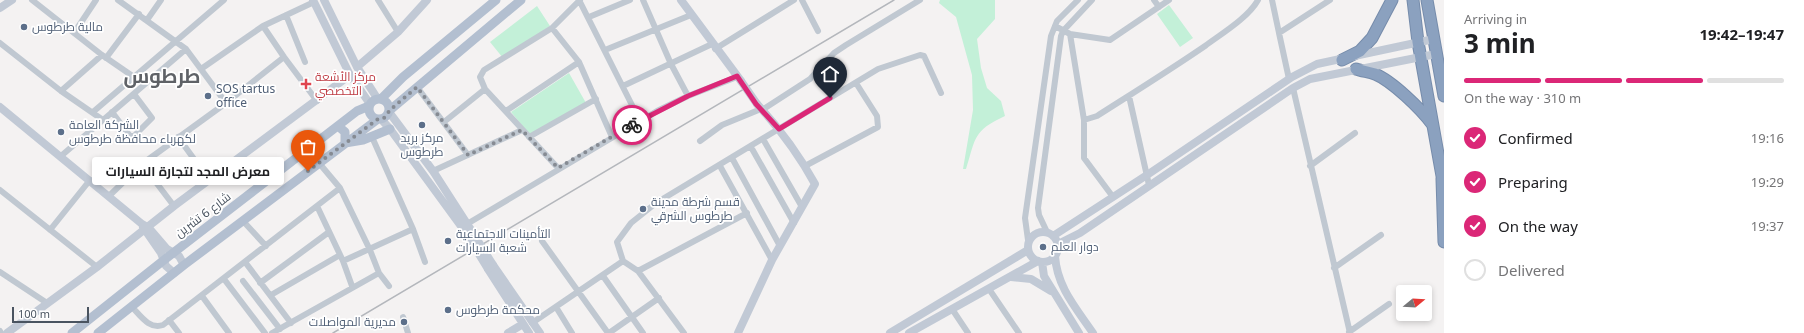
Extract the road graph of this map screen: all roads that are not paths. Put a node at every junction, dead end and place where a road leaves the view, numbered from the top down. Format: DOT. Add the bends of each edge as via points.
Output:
graph roads {
  1 [pos="12,0"];
  2 [pos="32,0"];
  3 [pos="96,0"];
  4 [pos="118,0"];
  5 [pos="161,0"];
  6 [pos="324,0"];
  7 [pos="378,0"];
  8 [pos="427,0"];
  9 [pos="496,0"];
  10 [pos="521,0"];
  11 [pos="580,0"];
  12 [pos="630,0"];
  13 [pos="643,0"];
  14 [pos="680,0"];
  15 [pos="794,0"];
  16 [pos="802,0"];
  17 [pos="920,0"];
  18 [pos="1078,0"];
  19 [pos="1092,0"];
  20 [pos="1154,0"];
  21 [pos="1169,0"];
  22 [pos="1258,0"];
  23 [pos="1272,0"];
  24 [pos="1329,0"];
  25 [pos="1392,0"];
  26 [pos="1412,0"];
  27 [pos="1427,0"];
  28 [pos="221,1"];
  29 [pos="314,1"];
  30 [pos="1159,7"];
  31 [pos="0,8"];
  32 [pos="139,14"];
  33 [pos="691,14"];
  34 [pos="286,15"];
  35 [pos="589,17"];
  36 [pos="147,20"];
  37 [pos="263,26"];
  38 [pos="1055,26"];
  39 [pos="552,28"];
  40 [pos="656,29"];
  41 [pos="818,31"];
  42 [pos="1063,31"];
  43 [pos="398,32"];
  44 [pos="74,33"];
  45 [pos="1279,33"];
  46 [pos="1070,34"];
  47 [pos="1434,39"];
  48 [pos="175,42"];
  49 [pos="1418,42"];
  50 [pos="0,43"];
  51 [pos="713,46"];
  52 [pos="186,50"];
  53 [pos="605,50"];
  54 [pos="1440,53"];
  55 [pos="104,56"];
  56 [pos="284,57"];
  57 [pos="1421,57"];
  58 [pos="1342,60"];
  59 [pos="305,62"];
  60 [pos="578,62"];
  61 [pos="671,64"];
  62 [pos="357,67"];
  63 [pos="201,69"];
  64 [pos="1356,69"];
  65 [pos="350,75"];
  66 [pos="134,77"];
  67 [pos="403,77"];
  68 [pos="739,79"];
  69 [pos="1289,79"];
  70 [pos="856,83"];
  71 [pos="623,86"];
  72 [pos="417,87"];
  73 [pos="1292,88"];
  74 [pos="485,89"];
  75 [pos="62,91"];
  76 [pos="941,93"];
  77 [pos="134,94"];
  78 [pos="688,96"];
  79 [pos="1129,96"];
  80 [pos="1444,96"];
  81 [pos="596,99"];
  82 [pos="317,101"];
  83 [pos="375,102"];
  84 [pos="226,103"];
  85 [pos="0,107"];
  86 [pos="760,108"];
  87 [pos="389,111"];
  88 [pos="506,111"];
  89 [pos="93,112"];
  90 [pos="112,112"];
  91 [pos="380,119"];
  92 [pos="103,120"];
  93 [pos="1084,120"];
  94 [pos="640,121"];
  95 [pos="444,122"];
  96 [pos="338,126"];
  97 [pos="1433,126"];
  98 [pos="390,129"];
  99 [pos="779,129"];
  100 [pos="522,130"];
  101 [pos="1355,133"];
  102 [pos="178,137"];
  103 [pos="372,137"];
  104 [pos="529,137"];
  105 [pos="612,137"];
  106 [pos="763,139"];
  107 [pos="700,141"];
  108 [pos="345,143"];
  109 [pos="751,146"];
  110 [pos="468,155"];
  111 [pos="61,156"];
  112 [pos="732,158"];
  113 [pos="319,163"];
  114 [pos="142,164"];
  115 [pos="720,166"];
  116 [pos="805,166"];
  117 [pos="1310,166"];
  118 [pos="558,168"];
  119 [pos="433,171"];
  120 [pos="1442,174"];
  121 [pos="1147,175"];
  122 [pos="90,180"];
  123 [pos="210,181"];
  124 [pos="1150,186"];
  125 [pos="1444,187"];
  126 [pos="340,188"];
  127 [pos="0,190"];
  128 [pos="109,196"];
  129 [pos="1113,197"];
  130 [pos="240,202"];
  131 [pos="174,206"];
  132 [pos="317,206"];
  133 [pos="802,207"];
  134 [pos="747,213"];
  135 [pos="243,221"];
  136 [pos="794,223"];
  137 [pos="146,227"];
  138 [pos="413,229"];
  139 [pos="468,229"];
  140 [pos="50,230"];
  141 [pos="329,232"];
  142 [pos="1050,234"];
  143 [pos="1381,235"];
  144 [pos="1028,240"];
  145 [pos="542,241"];
  146 [pos="1444,242"];
  147 [pos="1058,244"];
  148 [pos="266,246"];
  149 [pos="780,246"];
  150 [pos="370,250"];
  151 [pos="1028,250"];
  152 [pos="173,253"];
  153 [pos="1055,256"];
  154 [pos="341,258"];
  155 [pos="164,260"];
  156 [pos="772,260"];
  157 [pos="623,261"];
  158 [pos="245,262"];
  159 [pos="425,262"];
  160 [pos="1040,262"];
  161 [pos="184,265"];
  162 [pos="97,267"];
  163 [pos="491,267"];
  164 [pos="1334,268"];
  165 [pos="638,271"];
  166 [pos="379,272"];
  167 [pos="1,273"];
  168 [pos="174,273"];
  169 [pos="602,276"];
  170 [pos="1011,278"];
  171 [pos="224,279"];
  172 [pos="243,281"];
  173 [pos="260,282"];
  174 [pos="352,286"];
  175 [pos="389,286"];
  176 [pos="989,289"];
  177 [pos="579,291"];
  178 [pos="1052,292"];
  179 [pos="271,295"];
  180 [pos="202,296"];
  181 [pos="659,298"];
  182 [pos="47,303"];
  183 [pos="1389,304"];
  184 [pos="131,306"];
  185 [pos="556,307"];
  186 [pos="952,309"];
  187 [pos="403,317"];
  188 [pos="632,317"];
  189 [pos="170,320"];
  190 [pos="532,322"];
  191 [pos="291,323"];
  192 [pos="523,324"];
  193 [pos="280,329"];
  194 [pos="527,332"];
  195 [pos="1349,332"];
  196 [pos="7,333"];
  197 [pos="72,333"];
  198 [pos="98,333"];
  199 [pos="179,333"];
  200 [pos="229,333"];
  201 [pos="265,333"];
  202 [pos="272,333"];
  203 [pos="408,333"];
  204 [pos="508,333"];
  205 [pos="540,333"];
  206 [pos="572,333"];
  207 [pos="609,333"];
  208 [pos="643,333"];
  209 [pos="684,333"];
  210 [pos="739,333"];
  211 [pos="890,333"];
  212 [pos="911,333"];
  213 [pos="968,333"];
  214 [pos="1019,333"];
  215 [pos="1079,333"];
  216 [pos="1093,333"];
  1 -- 31 [label="main road"];
  2 -- 44 [label="street"];
  3 -- 44 [label="street"];
  4 -- 32 [label="street"];
  5 -- 36 [label="street"];
  6 -- 62 [label="main road"];
  7 -- 43 [label="street"];
  8 -- 43 [label="main road"];
  9 -- 67 [label="main road, شارع 6 تشرين"];
  10 -- 72 [label="main road"];
  11 -- 35 [label="street"];
  11 -- 39 [label="street"];
  12 -- 35 [label="street"];
  13 -- 40 [label="street"];
  14 -- 33 [label="main road"];
  15 -- 51 [label="street"];
  16 -- 41 [label="street"];
  17 -- 86 [label="street" via="834,53 810,79"];
  18 -- 38 [label="street"];
  19 -- 42 [label="street"];
  20 -- 30 [label="street"];
  21 -- 30 [label="street"];
  22 -- 79 [label="street" via="1254,7 1223,33"];
  23 -- 45 [label="street"];
  24 -- 45 [label="street"];
  25 -- 58 [label="highway" via="1372,38 1360,51"];
  26 -- 49 [label="highway"];
  27 -- 47 [label="highway"];
  28 -- 48 [label="street"];
  29 -- 34 [label="street"];
  29 -- 65 [label="main road"];
  30 -- 46 [label="street" via="1110,40"];
  32 -- 36 [label="street"];
  32 -- 55 [label="street"];
  33 -- 40 [label="street"];
  33 -- 51 [label="main road"];
  34 -- 37 [label="street"];
  34 -- 59 [label="street"];
  35 -- 53 [label="street"];
  36 -- 48 [label="street"];
  37 -- 56 [label="street"];
  37 -- 63 [label="street"];
  38 -- 42 [label="street"];
  38 -- 144 [label="street" via="1051,36 1025,218"];
  39 -- 60 [label="street"];
  39 -- 74 [label="street" via="484,70 480,81"];
  40 -- 53 [label="street"];
  40 -- 61 [label="street"];
  42 -- 46 [label="street"];
  42 -- 142 [label="street" via="1038,208 1039,215"];
  43 -- 62 [label="main road"];
  44 -- 55 [label="street"];
  45 -- 69 [label="street"];
  46 -- 93 [label="street"];
  47 -- 49 [label="main road"];
  47 -- 54 [label="highway"];
  48 -- 52 [label="street"];
  48 -- 66 [label="street"];
  49 -- 57 [label="highway"];
  49 -- 58 [label="main road"];
  50 -- 75 [label="street"];
  51 -- 61 [label="street"];
  51 -- 68 [label="main road"];
  52 -- 63 [label="street"];
  52 -- 77 [label="street"];
  53 -- 71 [label="street"];
  54 -- 57 [label="main road"];
  54 -- 80 [label="highway"];
  55 -- 66 [label="street"];
  55 -- 75 [label="street"];
  56 -- 82 [label="street"];
  56 -- 84 [label="street"];
  57 -- 64 [label="main road"];
  57 -- 97 [label="highway"];
  58 -- 69 [label="main road" via="1317,64"];
  60 -- 81 [label="street"];
  60 -- 88 [label="street"];
  61 -- 71 [label="street"];
  61 -- 78 [label="street"];
  62 -- 83 [label="main road"];
  63 -- 84 [label="street"];
  64 -- 73 [label="main road" via="1310,79"];
  64 -- 97 [label="highway" via="1376,74 1413,103"];
  65 -- 82 [label="main road"];
  65 -- 83 [label="main road"];
  66 -- 89 [label="street"];
  67 -- 72 [label="main road"];
  67 -- 83 [label="main road, شارع 6 تشرين"];
  68 -- 78 [label="street"];
  68 -- 86 [label="main road, bridge"];
  69 -- 121 [label="main road"];
  70 -- 76 [label="street" via="878,69 920,54 924,56"];
  70 -- 99 [label="street"];
  70 -- 116 [label="street" via="877,116 878,127"];
  71 -- 94 [label="street"];
  72 -- 87 [label="main road"];
  72 -- 95 [label="street"];
  73 -- 117 [label="street"];
  73 -- 124 [label="main road"];
  74 -- 88 [label="street"];
  74 -- 95 [label="street"];
  75 -- 89 [label="street"];
  77 -- 90 [label="street"];
  77 -- 90 [label="street" via="152,118 134,136 130,136"];
  78 -- 94 [label="street"];
  79 -- 93 [label="street" via="1097,116"];
  79 -- 121 [label="street"];
  81 -- 104 [label="street"];
  81 -- 105 [label="street"];
  82 -- 123 [label="main road"];
  83 -- 87 [label="main road" via="388,103"];
  83 -- 91 [label="main road" via="371,114"];
  83 -- 96 [label="main road, شارع 6 تشرين" via="357,111"];
  84 -- 102 [label="street"];
  85 -- 111 [label="main road"];
  86 -- 99 [label="main road"];
  86 -- 107 [label="street" via="722,125"];
  87 -- 91 [label="main road"];
  87 -- 119 [label="main road"];
  88 -- 100 [label="street"];
  89 -- 92 [label="street"];
  90 -- 92 [label="street"];
  91 -- 98 [label="main road"];
  91 -- 108 [label="main road"];
  92 -- 111 [label="street"];
  93 -- 129 [label="street" via="1084,158"];
  94 -- 105 [label="street"];
  95 -- 110 [label="street"];
  96 -- 108 [label="main road" via="345,132"];
  96 -- 130 [label="main road, شارع 6 تشرين"];
  97 -- 120 [label="highway"];
  98 -- 103 [label="main road"];
  98 -- 139 [label="main road"];
  99 -- 106 [label="street"];
  99 -- 116 [label="main road"];
  100 -- 104 [label="street"];
  100 -- 110 [label="street"];
  101 -- 117 [label="street"];
  102 -- 114 [label="street"];
  102 -- 123 [label="street"];
  103 -- 108 [label="main road"];
  103 -- 138 [label="street"];
  104 -- 118 [label="street"];
  105 -- 118 [label="street"];
  106 -- 109 [label="street"];
  106 -- 133 [label="street"];
  108 -- 113 [label="main road"];
  109 -- 112 [label="street"];
  109 -- 136 [label="street"];
  110 -- 119 [label="street"];
  111 -- 122 [label="main road"];
  112 -- 115 [label="street"];
  112 -- 149 [label="street"];
  113 -- 126 [label="street"];
  113 -- 135 [label="main road"];
  114 -- 128 [label="street"];
  114 -- 131 [label="street"];
  115 -- 134 [label="street"];
  115 -- 157 [label="street" via="656,203 631,223 617,242"];
  116 -- 133 [label="main road" via="815,184"];
  117 -- 164 [label="street"];
  118 -- 139 [label="street"];
  119 -- 139 [label="main road"];
  120 -- 125 [label="highway"];
  120 -- 146 [label="highway"];
  121 -- 124 [label="street"];
  121 -- 129 [label="main road"];
  122 -- 128 [label="main road"];
  122 -- 140 [label="street"];
  123 -- 131 [label="main road"];
  124 -- 147 [label="main road" via="1080,233"];
  126 -- 132 [label="street"];
  126 -- 150 [label="street"];
  127 -- 140 [label="street"];
  128 -- 137 [label="main road"];
  129 -- 142 [label="main road"];
  130 -- 135 [label="main road" via="239,212"];
  130 -- 152 [label="main road, شارع 6 تشرين"];
  131 -- 137 [label="main road"];
  132 -- 141 [label="street"];
  132 -- 148 [label="street"];
  133 -- 136 [label="main road"];
  134 -- 156 [label="street"];
  134 -- 165 [label="street"];
  135 -- 148 [label="street"];
  135 -- 161 [label="main road"];
  136 -- 149 [label="main road"];
  137 -- 152 [label="main road"];
  137 -- 155 [label="main road"];
  137 -- 162 [label="main road"];
  138 -- 150 [label="street"];
  138 -- 159 [label="street"];
  139 -- 163 [label="main road, bridge"];
  140 -- 162 [label="street"];
  141 -- 154 [label="street"];
  141 -- 173 [label="street"];
  142 -- 144 [label="main road" via="1039,232"];
  142 -- 147 [label="main road"];
  143 -- 164 [label="street"];
  144 -- 151 [label="main road"];
  145 -- 177 [label="street"];
  147 -- 153 [label="main road"];
  148 -- 158 [label="street"];
  149 -- 156 [label="main road"];
  150 -- 154 [label="street"];
  150 -- 166 [label="street"];
  151 -- 160 [label="main road" via="1032,257"];
  151 -- 211 [label="main road"];
  152 -- 155 [label="main road, شارع 6 تشرين"];
  152 -- 161 [label="main road"];
  153 -- 160 [label="main road"];
  153 -- 216 [label="main road" via="1056,270 1063,291"];
  154 -- 174 [label="street"];
  154 -- 179 [label="street"];
  155 -- 168 [label="main road" via="168,269"];
  155 -- 197 [label="main road, شارع 6 تشرين"];
  156 -- 210 [label="main road"];
  157 -- 165 [label="street"];
  157 -- 169 [label="street"];
  158 -- 171 [label="street"];
  158 -- 173 [label="street"];
  160 -- 170 [label="main road"];
  160 -- 178 [label="main road"];
  161 -- 168 [label="main road"];
  162 -- 182 [label="main road"];
  163 -- 190 [label="main road"];
  163 -- 192 [label="main road"];
  164 -- 195 [label="street"];
  165 -- 181 [label="street"];
  166 -- 174 [label="street"];
  166 -- 175 [label="street"];
  167 -- 182 [label="street"];
  168 -- 184 [label="main road"];
  169 -- 177 [label="street"];
  169 -- 188 [label="street"];
  170 -- 176 [label="main road"];
  170 -- 178 [label="main road" via="1031,279"];
  171 -- 180 [label="street"];
  171 -- 201 [label="street"];
  172 -- 193 [label="street"];
  173 -- 179 [label="street"];
  174 -- 191 [label="street"];
  176 -- 186 [label="main road"];
  176 -- 214 [label="street"];
  177 -- 185 [label="street"];
  177 -- 207 [label="street"];
  178 -- 215 [label="main road"];
  179 -- 191 [label="street"];
  180 -- 189 [label="street"];
  180 -- 200 [label="street"];
  181 -- 188 [label="street"];
  181 -- 209 [label="street"];
  182 -- 196 [label="main road"];
  183 -- 195 [label="street"];
  184 -- 189 [label="street" via="150,324 158,327"];
  184 -- 198 [label="main road"];
  185 -- 190 [label="street"];
  185 -- 206 [label="street"];
  186 -- 212 [label="main road"];
  186 -- 213 [label="street"];
  187 -- 203 [label="street"];
  188 -- 207 [label="street"];
  188 -- 208 [label="street"];
  189 -- 199 [label="street"];
  190 -- 205 [label="main road"];
  191 -- 193 [label="street"];
  192 -- 194 [label="main road"];
  192 -- 204 [label="main road"];
  193 -- 202 [label="street"];
}
